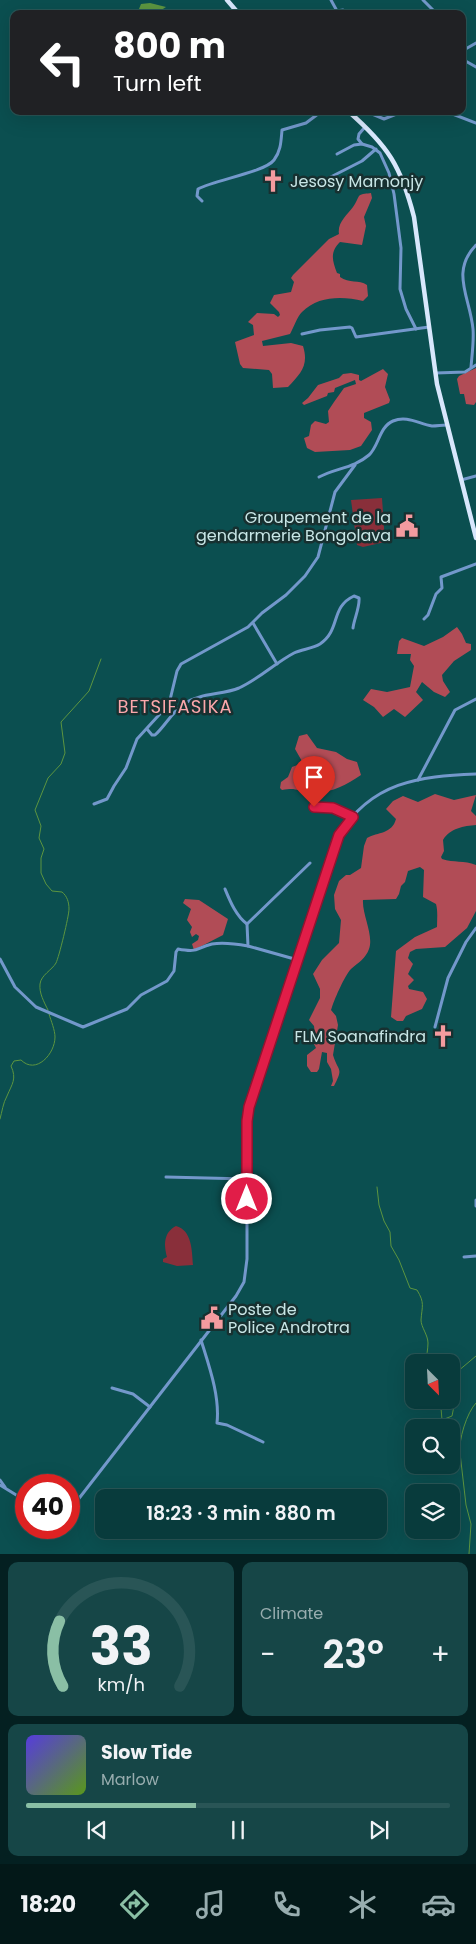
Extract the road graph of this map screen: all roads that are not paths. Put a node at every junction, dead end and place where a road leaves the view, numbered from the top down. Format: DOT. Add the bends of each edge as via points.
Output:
graph roads {
  1 [pos="227,0"];
  2 [pos="423,0"];
  3 [pos="236,10"];
  4 [pos="433,10"];
  5 [pos="317,115"];
  6 [pos="353,115"];
  7 [pos="374,115"];
  8 [pos="396,115"];
  9 [pos="455,115"];
  10 [pos="476,123"];
  11 [pos="366,127"];
  12 [pos="362,144"];
  13 [pos="376,149"];
  14 [pos="337,154"];
  15 [pos="315,185"];
  16 [pos="202,201"];
  17 [pos="476,245"];
  18 [pos="429,327"];
  19 [pos="416,329"];
  20 [pos="302,334"];
  21 [pos="476,365"];
  22 [pos="471,368"];
  23 [pos="436,373"];
  24 [pos="447,425"];
  25 [pos="355,465"];
  26 [pos="476,476"];
  27 [pos="319,477"];
  28 [pos="461,480"];
  29 [pos="476,538"];
  30 [pos="476,564"];
  31 [pos="424,619"];
  32 [pos="253,623"];
  33 [pos="353,628"];
  34 [pos="277,664"];
  35 [pos="476,700"];
  36 [pos="147,730"];
  37 [pos="476,774"];
  38 [pos="418,780"];
  39 [pos="94,804"];
  40 [pos="314,807"];
  41 [pos="353,817"];
  42 [pos="310,863"];
  43 [pos="225,889"];
  44 [pos="248,924"];
  45 [pos="476,928"];
  46 [pos="248,946"];
  47 [pos="0,959"];
  48 [pos="298,960"];
  49 [pos="435,1027"];
  50 [pos="166,1177"];
  51 [pos="247,1180"];
  52 [pos="476,1200"];
  53 [pos="476,1206"];
  54 [pos="476,1256"];
  55 [pos="464,1257"];
  56 [pos="201,1340"];
  57 [pos="112,1388"];
  58 [pos="150,1407"];
  59 [pos="263,1442"];
  60 [pos="0,1480"];
  61 [pos="0,1485"];
  62 [pos="6,1488"];
  63 [pos="15,1494"];
  64 [pos="80,1497"];
  1 -- 3 [label="main road"];
  2 -- 4 [label="street"];
  5 -- 16 [label="street" via="306,123 282,130 280,150 271,164 198,189 197,196"];
  6 -- 11 [label="main road"];
  7 -- 8 [label="street" via="384,119"];
  9 -- 10 [label="street"];
  11 -- 12 [label="street" via="359,134"];
  11 -- 18 [label="main road" via="387,150 408,194"];
  12 -- 13 [label="street"];
  12 -- 14 [label="street"];
  13 -- 15 [label="street" via="362,161"];
  13 -- 19 [label="street" via="385,162 394,194 401,248 400,290"];
  17 -- 22 [label="street" via="467,256 462,274 473,329"];
  18 -- 19 [label="street"];
  18 -- 23 [label="main road"];
  19 -- 20 [label="street" via="356,337 350,327"];
  21 -- 22 [label="street"];
  22 -- 23 [label="street" via="465,372"];
  23 -- 24 [label="main road"];
  24 -- 25 [label="street" via="431,426 402,419 393,421 385,427 374,450"];
  24 -- 28 [label="main road"];
  25 -- 27 [label="street"];
  25 -- 32 [label="street" via="335,492 318,557 311,569"];
  26 -- 28 [label="street"];
  28 -- 29 [label="main road"];
  30 -- 31 [label="street" via="441,577 442,588"];
  32 -- 34 [label="street"];
  32 -- 36 [label="street" via="181,664 170,704"];
  33 -- 34 [label="street" via="360,604 354,596 340,609 330,635 319,644 293,653"];
  34 -- 36 [label="street" via="237,688 182,705 155,735"];
  35 -- 38 [label="street" via="456,710"];
  36 -- 39 [label="street" via="137,739 126,768 108,800"];
  37 -- 38 [label="street"];
  38 -- 41 [label="street" via="383,791"];
  40 -- 41 [label="street" via="333,808"];
  41 -- 48 [label="street" via="339,835"];
  42 -- 44 [label="street"];
  43 -- 44 [label="street" via="231,903"];
  44 -- 46 [label="street"];
  45 -- 49 [label="street" via="448,978"];
  46 -- 47 [label="street" via="212,944 192,952 178,949 174,971 166,981 141,995 127,1009 83,1027 36,1007 15,987"];
  46 -- 48 [label="street"];
  48 -- 51 [label="street" via="249,1107"];
  50 -- 51 [label="street"];
  51 -- 56 [label="street" via="244,1282"];
  52 -- 53 [label="street"];
  54 -- 55 [label="street"];
  56 -- 58 [label="street"];
  56 -- 59 [label="street" via="211,1374 217,1423"];
  57 -- 58 [label="street" via="133,1394"];
  58 -- 64 [label="street"];
  60 -- 62 [label="street"];
  61 -- 62 [label="street"];
  62 -- 63 [label="street"];
}
